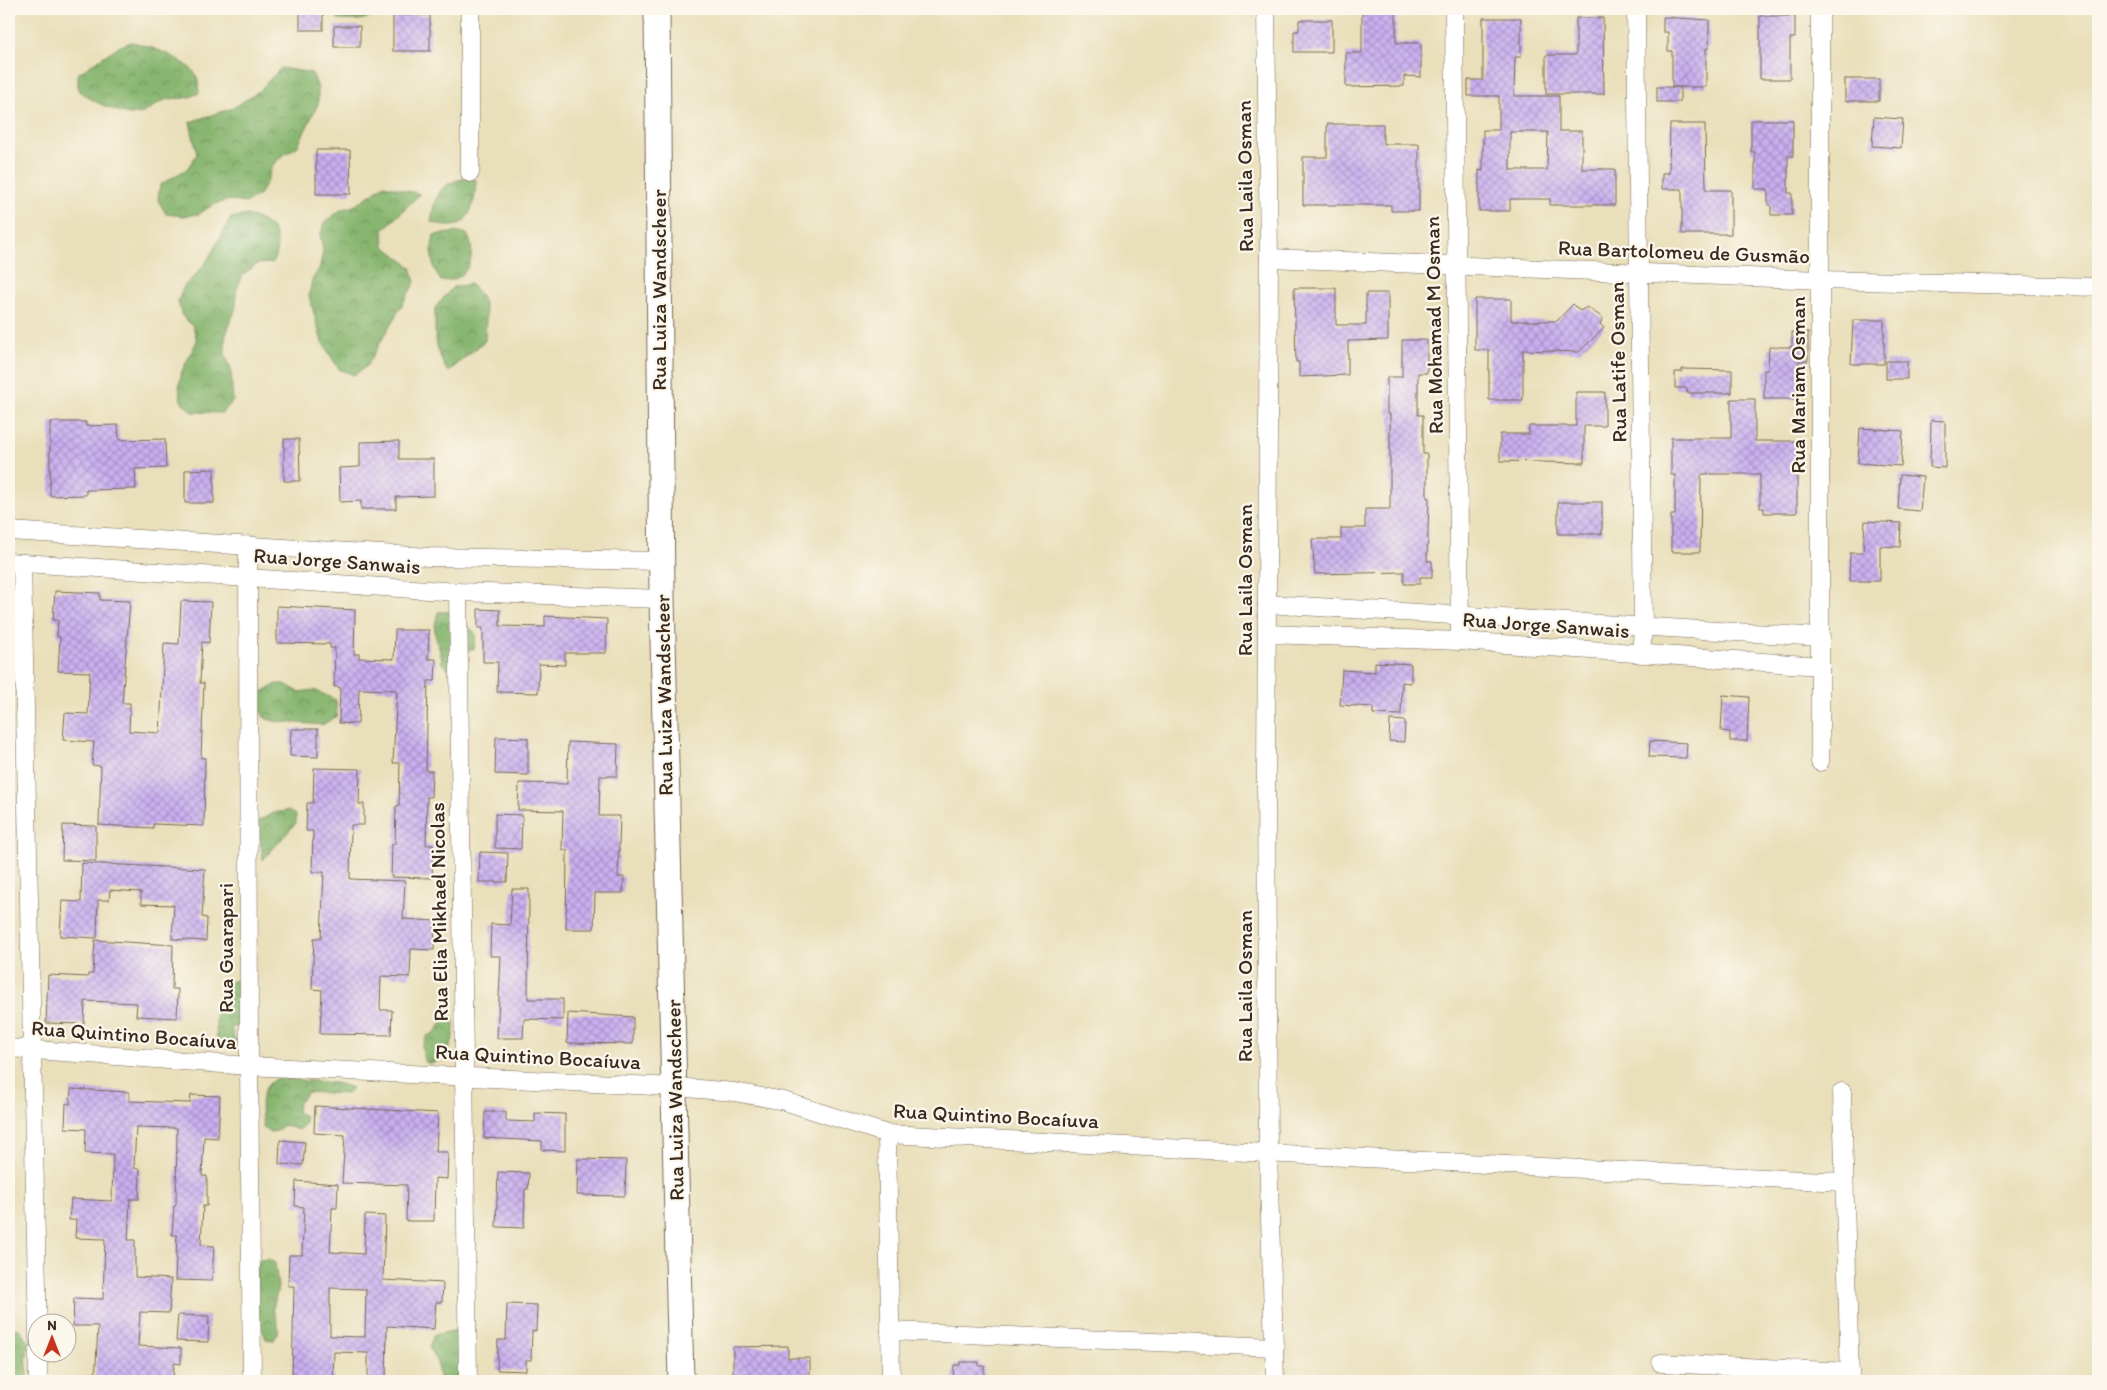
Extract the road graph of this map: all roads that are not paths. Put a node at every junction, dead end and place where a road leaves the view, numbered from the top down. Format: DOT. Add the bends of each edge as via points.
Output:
graph roads {
  1 [pos="470,9"];
  2 [pos="657,9"];
  3 [pos="1266,9"];
  4 [pos="1454,9"];
  5 [pos="1636,9"];
  6 [pos="1820,9"];
  7 [pos="470,173"];
  8 [pos="1269,258"];
  9 [pos="1456,265"];
  10 [pos="1639,273"];
  11 [pos="1821,280"];
  12 [pos="2098,287"];
  13 [pos="9,531"];
  14 [pos="248,544"];
  15 [pos="661,561"];
  16 [pos="15,563"];
  17 [pos="246,577"];
  18 [pos="458,592"];
  19 [pos="662,599"];
  20 [pos="1267,604"];
  21 [pos="1460,614"];
  22 [pos="1643,628"];
  23 [pos="1267,634"];
  24 [pos="1821,636"];
  25 [pos="1460,641"];
  26 [pos="1641,654"];
  27 [pos="1821,666"];
  28 [pos="1820,762"];
  29 [pos="9,1048"];
  30 [pos="32,1050"];
  31 [pos="249,1066"];
  32 [pos="463,1075"];
  33 [pos="675,1086"];
  34 [pos="1842,1092"];
  35 [pos="887,1134"];
  36 [pos="1268,1152"];
  37 [pos="1844,1182"];
  38 [pos="37,1312"];
  39 [pos="890,1331"];
  40 [pos="1275,1347"];
  41 [pos="38,1362"];
  42 [pos="1662,1363"];
  43 [pos="1850,1377"];
  44 [pos="38,1381"];
  45 [pos="252,1381"];
  46 [pos="468,1381"];
  47 [pos="681,1381"];
  48 [pos="891,1381"];
  49 [pos="1275,1381"];
  1 -- 7 [label="street"];
  2 -- 15 [label="main road, Rua Luiza Wandscheer"];
  3 -- 8 [label="street, Rua Laila Osman"];
  4 -- 9 [label="street, Rua Mohamad M Osman"];
  5 -- 10 [label="street, Rua Latife Osman"];
  6 -- 11 [label="street, Rua Mariam Osman"];
  8 -- 9 [label="street, Rua Bartolomeu de Gusmão"];
  8 -- 20 [label="street, Rua Laila Osman"];
  9 -- 10 [label="street, Rua Bartolomeu de Gusmão"];
  9 -- 21 [label="street, Rua Mohamad M Osman"];
  10 -- 11 [label="street, Rua Bartolomeu de Gusmão"];
  10 -- 22 [label="street, Rua Latife Osman"];
  11 -- 12 [label="street, Rua Bartolomeu de Gusmão"];
  11 -- 24 [label="street, Rua Mariam Osman"];
  13 -- 14 [label="street, Rua Jorge Sanwais"];
  14 -- 15 [label="street, Rua Jorge Sanwais" via="430,557"];
  14 -- 17 [label="street, Rua Guarapari"];
  15 -- 19 [label="main road, Rua Luiza Wandscheer"];
  16 -- 17 [label="street, Rua Jorge Sanwais"];
  16 -- 30 [label="street"];
  17 -- 18 [label="street, Rua Jorge Sanwais"];
  17 -- 31 [label="street, Rua Guarapari"];
  18 -- 19 [label="street, Rua Jorge Sanwais"];
  18 -- 32 [label="street, Rua Elia Mikhael Nicolas"];
  19 -- 33 [label="main road, Rua Luiza Wandscheer"];
  20 -- 21 [label="street, Rua Jorge Sanwais"];
  20 -- 23 [label="street, Rua Laila Osman"];
  21 -- 22 [label="street, Rua Jorge Sanwais"];
  21 -- 25 [label="street, Rua Mohamad M Osman"];
  22 -- 24 [label="street, Rua Jorge Sanwais"];
  22 -- 26 [label="street, Rua Latife Osman"];
  23 -- 25 [label="street, Rua Jorge Sanwais"];
  23 -- 36 [label="street, Rua Laila Osman"];
  24 -- 27 [label="street, Rua Mariam Osman"];
  25 -- 26 [label="street, Rua Jorge Sanwais"];
  26 -- 27 [label="street, Rua Jorge Sanwais"];
  27 -- 28 [label="street, Rua Mariam Osman"];
  29 -- 30 [label="street, Rua Quintino Bocaíuva"];
  30 -- 31 [label="street, Rua Quintino Bocaíuva"];
  30 -- 38 [label="street"];
  31 -- 32 [label="street, Rua Quintino Bocaíuva"];
  31 -- 45 [label="street, Rua Guarapari"];
  32 -- 33 [label="street, Rua Quintino Bocaíuva"];
  32 -- 46 [label="street, Rua Elia Mikhael Nicolas"];
  33 -- 35 [label="street, Rua Quintino Bocaíuva" via="784,1101"];
  33 -- 47 [label="main road, Rua Luiza Wandscheer"];
  34 -- 37 [label="street"];
  35 -- 36 [label="street, Rua Quintino Bocaíuva"];
  35 -- 39 [label="street"];
  36 -- 37 [label="street, Rua Quintino Bocaíuva"];
  36 -- 40 [label="street, Rua Laila Osman"];
  37 -- 43 [label="street"];
  39 -- 40 [label="street"];
  39 -- 48 [label="street"];
  40 -- 49 [label="street, Rua Laila Osman"];
  41 -- 44 [label="street"];
  42 -- 43 [label="street"];
}
